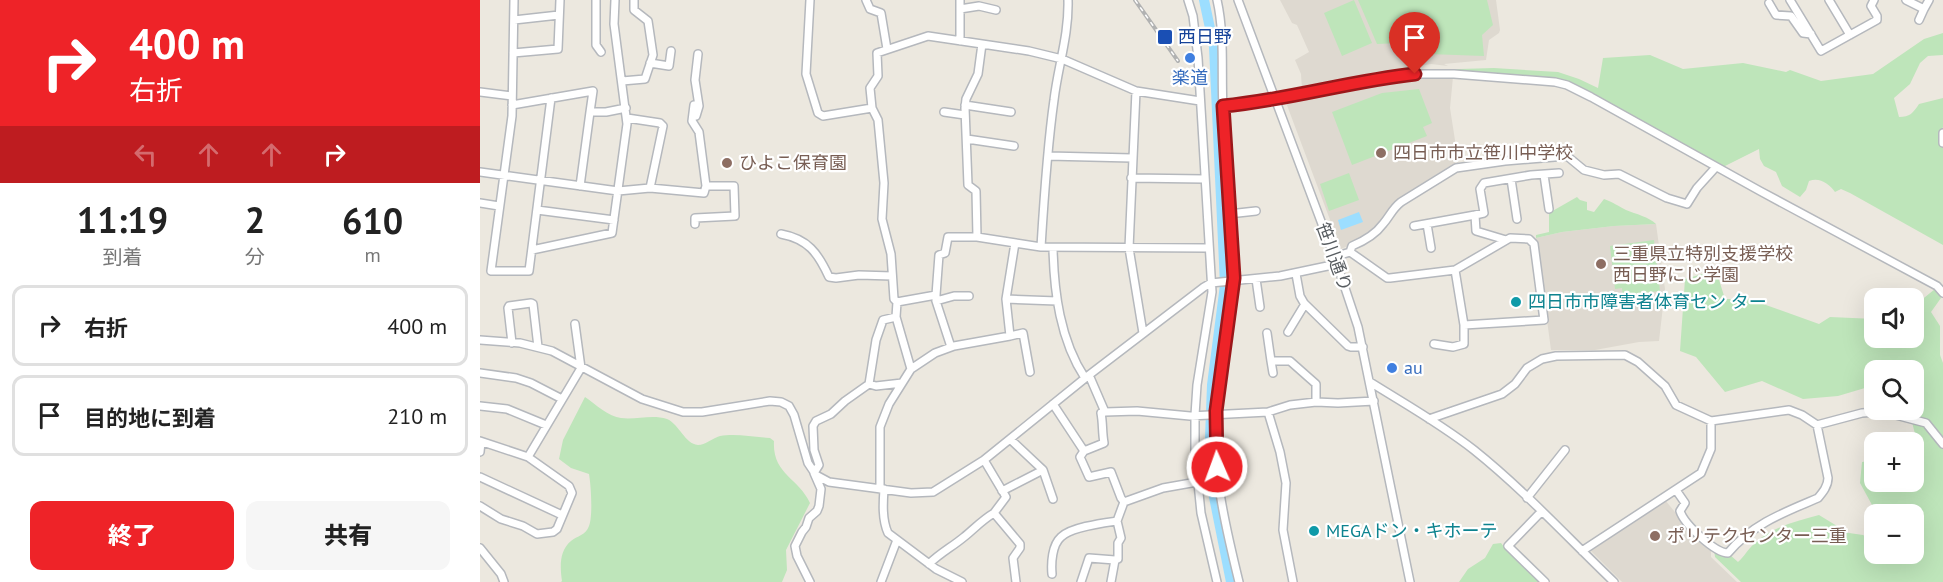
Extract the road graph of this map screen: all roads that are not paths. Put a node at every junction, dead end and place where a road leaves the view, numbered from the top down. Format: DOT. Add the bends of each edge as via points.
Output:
graph roads {
  1 [pos="514,0"];
  2 [pos="560,0"];
  3 [pos="596,0"];
  4 [pos="615,0"];
  5 [pos="634,0"];
  6 [pos="810,0"];
  7 [pos="866,0"];
  8 [pos="960,0"];
  9 [pos="1068,0"];
  10 [pos="1188,0"];
  11 [pos="1217,0"];
  12 [pos="1238,0"];
  13 [pos="1790,0"];
  14 [pos="1829,0"];
  15 [pos="1906,0"];
  16 [pos="1929,0"];
  17 [pos="1871,2"];
  18 [pos="1769,3"];
  19 [pos="960,9"];
  20 [pos="1924,9"];
  21 [pos="996,10"];
  22 [pos="559,15"];
  23 [pos="514,20"];
  24 [pos="1919,20"];
  25 [pos="1811,34"];
  26 [pos="1850,35"];
  27 [pos="960,41"];
  28 [pos="982,44"];
  29 [pos="887,49"];
  30 [pos="671,51"];
  31 [pos="601,52"];
  32 [pos="513,53"];
  33 [pos="698,54"];
  34 [pos="1062,59"];
  35 [pos="650,63"];
  36 [pos="622,81"];
  37 [pos="1137,91"];
  38 [pos="480,94"];
  39 [pos="512,96"];
  40 [pos="552,98"];
  41 [pos="1276,99"];
  42 [pos="1200,101"];
  43 [pos="512,105"];
  44 [pos="694,105"];
  45 [pos="965,105"];
  46 [pos="1223,106"];
  47 [pos="626,108"];
  48 [pos="872,108"];
  49 [pos="590,112"];
  50 [pos="944,112"];
  51 [pos="1011,112"];
  52 [pos="965,115"];
  53 [pos="627,118"];
  54 [pos="694,124"];
  55 [pos="1943,134"];
  56 [pos="967,139"];
  57 [pos="1943,143"];
  58 [pos="1014,146"];
  59 [pos="1048,156"];
  60 [pos="1132,158"];
  61 [pos="1716,167"];
  62 [pos="480,172"];
  63 [pos="1559,173"];
  64 [pos="504,175"];
  65 [pos="1544,175"];
  66 [pos="1131,178"];
  67 [pos="1204,179"];
  68 [pos="1511,179"];
  69 [pos="541,181"];
  70 [pos="580,186"];
  71 [pos="706,186"];
  72 [pos="650,188"];
  73 [pos="618,191"];
  74 [pos="480,203"];
  75 [pos="499,206"];
  76 [pos="1550,209"];
  77 [pos="537,210"];
  78 [pos="1256,211"];
  79 [pos="1229,214"];
  80 [pos="1474,215"];
  81 [pos="1517,219"];
  82 [pos="614,220"];
  83 [pos="695,224"];
  84 [pos="1426,224"];
  85 [pos="1414,226"];
  86 [pos="781,234"];
  87 [pos="977,237"];
  88 [pos="1506,240"];
  89 [pos="1015,243"];
  90 [pos="1041,247"];
  91 [pos="1053,248"];
  92 [pos="1129,248"];
  93 [pos="1208,248"];
  94 [pos="1431,248"];
  95 [pos="532,250"];
  96 [pos="1350,252"];
  97 [pos="1336,261"];
  98 [pos="1455,270"];
  99 [pos="1296,274"];
  100 [pos="892,276"];
  101 [pos="1256,279"];
  102 [pos="1232,282"];
  103 [pos="1211,283"];
  104 [pos="1943,293"];
  105 [pos="969,296"];
  106 [pos="936,298"];
  107 [pos="1006,299"];
  108 [pos="1057,301"];
  109 [pos="897,302"];
  110 [pos="1305,304"];
  111 [pos="1260,307"];
  112 [pos="896,317"];
  113 [pos="574,324"];
  114 [pos="1464,325"];
  115 [pos="1288,332"];
  116 [pos="1143,333"];
  117 [pos="1266,333"];
  118 [pos="1010,336"];
  119 [pos="480,340"];
  120 [pos="512,343"];
  121 [pos="1434,344"];
  122 [pos="538,347"];
  123 [pos="951,347"];
  124 [pos="1363,347"];
  125 [pos="1271,361"];
  126 [pos="581,368"];
  127 [pos="911,369"];
  128 [pos="1030,372"];
  129 [pos="480,373"];
  130 [pos="1273,373"];
  131 [pos="1087,376"];
  132 [pos="1370,382"];
  133 [pos="902,383"];
  134 [pos="869,384"];
  135 [pos="562,399"];
  136 [pos="1374,401"];
  137 [pos="1316,402"];
  138 [pos="1053,404"];
  139 [pos="480,406"];
  140 [pos="1105,412"];
  141 [pos="1268,412"];
  142 [pos="1197,415"];
  143 [pos="1216,415"];
  144 [pos="1430,419"];
  145 [pos="1711,422"];
  146 [pos="546,425"];
  147 [pos="1817,425"];
  148 [pos="1010,439"];
  149 [pos="481,442"];
  150 [pos="1943,444"];
  151 [pos="1565,450"];
  152 [pos="480,452"];
  153 [pos="1084,452"];
  154 [pos="528,458"];
  155 [pos="984,460"];
  156 [pos="1043,470"];
  157 [pos="814,473"];
  158 [pos="480,477"];
  159 [pos="1197,482"];
  160 [pos="882,489"];
  161 [pos="1676,490"];
  162 [pos="1002,491"];
  163 [pos="1527,498"];
  164 [pos="1053,499"];
  165 [pos="1124,502"];
  166 [pos="480,506"];
  167 [pos="1541,512"];
  168 [pos="994,513"];
  169 [pos="562,515"];
  170 [pos="1117,521"];
  171 [pos="897,540"];
  172 [pos="480,548"];
  173 [pos="1582,551"];
  174 [pos="1114,560"];
  175 [pos="929,564"];
  176 [pos="1052,574"];
  177 [pos="504,582"];
  178 [pos="810,582"];
  179 [pos="881,582"];
  180 [pos="962,582"];
  181 [pos="1016,582"];
  182 [pos="1082,582"];
  183 [pos="1111,582"];
  184 [pos="1217,582"];
  185 [pos="1239,582"];
  186 [pos="1293,582"];
  187 [pos="1410,582"];
  188 [pos="1545,582"];
  189 [pos="1614,582"];
  1 -- 23 [label="street"];
  2 -- 22 [label="street"];
  3 -- 31 [label="street" via="596,45"];
  4 -- 36 [label="street" via="614,24"];
  5 -- 35 [label="street" via="634,10 648,21 653,55"];
  6 -- 48 [label="street" via="806,74 818,113 821,118"];
  7 -- 29 [label="street" via="870,9 881,13"];
  8 -- 19 [label="street"];
  9 -- 34 [label="street"];
  10 -- 42 [label="street" via="1198,58"];
  11 -- 46 [label="street" via="1222,33"];
  12 -- 41 [label="street, 笹川通り"];
  13 -- 25 [label="street"];
  14 -- 26 [label="street"];
  15 -- 20 [label="street"];
  16 -- 20 [label="street"];
  17 -- 26 [label="street" via="1877,20"];
  18 -- 25 [label="street" via="1776,15 1791,16 1803,33"];
  19 -- 21 [label="street" via="979,6"];
  19 -- 27 [label="street"];
  20 -- 24 [label="street"];
  22 -- 23 [label="street"];
  22 -- 32 [label="street" via="558,49"];
  23 -- 32 [label="street"];
  25 -- 26 [label="street" via="1821,51"];
  27 -- 28 [label="street"];
  27 -- 29 [label="street" via="928,36"];
  28 -- 34 [label="street"];
  28 -- 45 [label="street" via="978,74"];
  29 -- 48 [label="street" via="877,53 878,76 870,88"];
  30 -- 35 [label="street" via="669,66"];
  32 -- 39 [label="street"];
  33 -- 54 [label="street" via="695,81 699,106"];
  34 -- 37 [label="street"];
  34 -- 59 [label="street"];
  35 -- 36 [label="street" via="645,79"];
  36 -- 47 [label="street"];
  37 -- 42 [label="street"];
  37 -- 60 [label="street"];
  38 -- 39 [label="street"];
  39 -- 43 [label="street"];
  40 -- 43 [label="street"];
  40 -- 49 [label="street" via="593,91"];
  40 -- 69 [label="street"];
  41 -- 46 [label="street"];
  41 -- 61 [label="street" via="1415,74 1555,82 1581,92"];
  41 -- 97 [label="street, 笹川通り"];
  42 -- 67 [label="street"];
  43 -- 64 [label="street"];
  44 -- 54 [label="street"];
  45 -- 51 [label="street"];
  45 -- 52 [label="street"];
  46 -- 79 [label="street"];
  47 -- 49 [label="street"];
  47 -- 53 [label="street"];
  48 -- 100 [label="street" via="878,120 884,183 882,219"];
  49 -- 70 [label="street"];
  50 -- 52 [label="street"];
  52 -- 56 [label="street"];
  53 -- 72 [label="street" via="663,126"];
  53 -- 73 [label="street"];
  54 -- 71 [label="street" via="699,132"];
  55 -- 57 [label="street"];
  56 -- 58 [label="street"];
  56 -- 87 [label="street" via="968,185 976,191"];
  59 -- 60 [label="street"];
  59 -- 90 [label="street"];
  60 -- 66 [label="street"];
  61 -- 96 [label="street" via="1687,204 1619,174 1584,170 1567,156 1456,168 1393,208 1383,225 1368,239 1352,246"];
  61 -- 104 [label="street" via="1937,286"];
  62 -- 64 [label="street"];
  63 -- 65 [label="street"];
  64 -- 69 [label="street"];
  64 -- 75 [label="street"];
  65 -- 68 [label="street"];
  65 -- 76 [label="street"];
  66 -- 67 [label="street"];
  66 -- 92 [label="street"];
  67 -- 93 [label="street"];
  68 -- 80 [label="street" via="1484,183 1480,189 1484,213"];
  68 -- 81 [label="street"];
  69 -- 70 [label="street"];
  69 -- 77 [label="street"];
  70 -- 73 [label="street"];
  71 -- 72 [label="street" via="704,193"];
  71 -- 83 [label="street" via="734,186 735,216 695,219"];
  72 -- 73 [label="street"];
  73 -- 82 [label="street"];
  74 -- 75 [label="street"];
  75 -- 95 [label="street" via="490,271 529,271"];
  77 -- 82 [label="street"];
  77 -- 95 [label="street"];
  78 -- 79 [label="street"];
  79 -- 102 [label="street"];
  80 -- 84 [label="street"];
  80 -- 88 [label="street" via="1476,231"];
  82 -- 95 [label="street" via="612,233"];
  84 -- 85 [label="street"];
  84 -- 94 [label="street"];
  86 -- 100 [label="street" via="793,236 813,250 829,277"];
  87 -- 89 [label="street"];
  87 -- 106 [label="street" via="948,237 945,253 939,255"];
  88 -- 98 [label="street"];
  88 -- 114 [label="street" via="1529,238 1534,244 1544,320"];
  89 -- 90 [label="street"];
  89 -- 107 [label="street"];
  90 -- 91 [label="street"];
  91 -- 92 [label="street"];
  91 -- 108 [label="street"];
  92 -- 93 [label="street"];
  92 -- 116 [label="street"];
  93 -- 103 [label="street"];
  96 -- 97 [label="street"];
  96 -- 98 [label="street" via="1387,278"];
  97 -- 99 [label="street"];
  97 -- 124 [label="street, 笹川通り"];
  98 -- 114 [label="street"];
  99 -- 101 [label="street"];
  99 -- 110 [label="street"];
  100 -- 109 [label="street"];
  101 -- 102 [label="street"];
  101 -- 111 [label="street"];
  102 -- 103 [label="street"];
  102 -- 143 [label="street"];
  103 -- 116 [label="street"];
  103 -- 142 [label="street"];
  105 -- 106 [label="street"];
  106 -- 109 [label="street"];
  106 -- 123 [label="street"];
  107 -- 108 [label="street"];
  107 -- 118 [label="street"];
  108 -- 131 [label="street" via="1074,361"];
  109 -- 112 [label="street"];
  110 -- 115 [label="street"];
  110 -- 124 [label="street" via="1348,346"];
  112 -- 127 [label="street"];
  112 -- 134 [label="street" via="883,320"];
  113 -- 126 [label="street"];
  114 -- 121 [label="street" via="1464,344"];
  116 -- 131 [label="street"];
  117 -- 125 [label="street"];
  118 -- 123 [label="street"];
  118 -- 128 [label="street" via="1023,333"];
  119 -- 120 [label="street"];
  120 -- 122 [label="street"];
  120 -- 122 [label="street" via="508,308 531,303"];
  122 -- 126 [label="street"];
  123 -- 127 [label="street"];
  124 -- 132 [label="street, 笹川通り"];
  125 -- 130 [label="street"];
  125 -- 137 [label="street" via="1290,361 1316,384"];
  126 -- 135 [label="street"];
  126 -- 157 [label="street" via="642,399 683,412 781,402 794,415"];
  127 -- 133 [label="street"];
  129 -- 135 [label="street" via="531,383"];
  131 -- 138 [label="street"];
  131 -- 140 [label="street"];
  132 -- 136 [label="street, 笹川通り"];
  132 -- 144 [label="street"];
  133 -- 134 [label="street"];
  133 -- 160 [label="street" via="880,427"];
  134 -- 157 [label="street" via="816,421 814,450 819,465"];
  135 -- 146 [label="street"];
  136 -- 137 [label="street"];
  136 -- 187 [label="street, 笹川通り"];
  137 -- 141 [label="street"];
  138 -- 148 [label="street"];
  138 -- 153 [label="street"];
  139 -- 146 [label="street" via="507,409"];
  140 -- 142 [label="street"];
  140 -- 153 [label="street" via="1101,413 1103,444"];
  141 -- 143 [label="street"];
  141 -- 186 [label="street" via="1286,483 1283,530"];
  142 -- 143 [label="street"];
  142 -- 159 [label="street"];
  143 -- 185 [label="street" via="1219,491"];
  144 -- 145 [label="street" via="1502,394 1527,368 1542,359 1625,355 1665,386 1676,405"];
  144 -- 163 [label="street" via="1474,450"];
  145 -- 147 [label="street" via="1789,410"];
  145 -- 161 [label="street" via="1711,449 1701,473"];
  146 -- 154 [label="street"];
  147 -- 150 [label="street" via="1862,413 1884,413 1922,420"];
  147 -- 161 [label="street" via="1828,478 1818,498 1768,519 1728,553 1701,537 1685,521 1680,511 1685,503"];
  148 -- 155 [label="street"];
  148 -- 156 [label="street"];
  149 -- 152 [label="street"];
  149 -- 154 [label="street"];
  151 -- 163 [label="street"];
  153 -- 165 [label="street" via="1080,457 1089,477 1111,471"];
  154 -- 169 [label="street" via="569,486 572,492"];
  155 -- 160 [label="street" via="933,492"];
  155 -- 162 [label="street"];
  156 -- 162 [label="street"];
  156 -- 164 [label="street"];
  157 -- 160 [label="street" via="829,482"];
  157 -- 178 [label="street" via="821,489 819,506 795,546"];
  158 -- 169 [label="street"];
  159 -- 165 [label="street" via="1163,488"];
  159 -- 184 [label="street"];
  160 -- 171 [label="street" via="885,527"];
  161 -- 173 [label="street"];
  162 -- 168 [label="street" via="1006,497"];
  163 -- 167 [label="street"];
  165 -- 170 [label="street"];
  166 -- 169 [label="street" via="537,534 553,532"];
  167 -- 173 [label="street"];
  167 -- 188 [label="street" via="1508,546"];
  168 -- 175 [label="street"];
  168 -- 181 [label="street" via="1020,544 1013,558"];
  170 -- 174 [label="street" via="1121,538 1118,559"];
  170 -- 176 [label="street" via="1087,526 1061,537 1055,547"];
  171 -- 175 [label="street"];
  171 -- 179 [label="street"];
  172 -- 177 [label="street"];
  173 -- 189 [label="street"];
  174 -- 182 [label="street" via="1089,558"];
  174 -- 183 [label="street"];
  175 -- 180 [label="street"];
}
